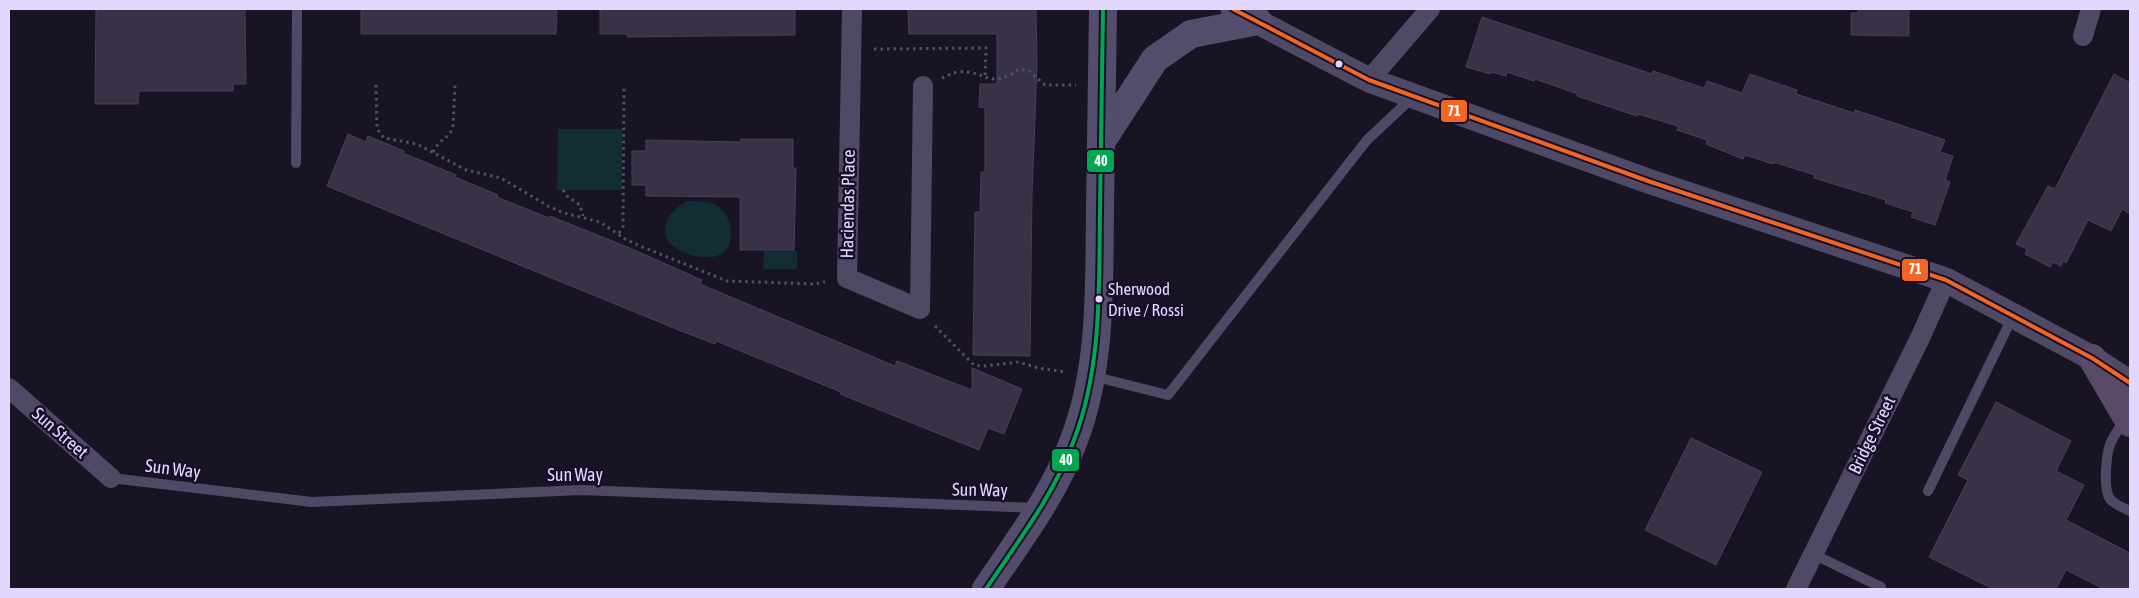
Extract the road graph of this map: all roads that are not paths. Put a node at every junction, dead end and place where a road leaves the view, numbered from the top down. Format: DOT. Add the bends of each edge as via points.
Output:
graph roads {
  1 [pos="297,9"];
  2 [pos="852,9"];
  3 [pos="1103,9"];
  4 [pos="1233,9"];
  5 [pos="1430,9"];
  6 [pos="2091,9"];
  7 [pos="1261,15"];
  8 [pos="2082,36"];
  9 [pos="1369,80"];
  10 [pos="922,86"];
  11 [pos="1413,97"];
  12 [pos="1101,142"];
  13 [pos="296,163"];
  14 [pos="1946,280"];
  15 [pos="2013,316"];
  16 [pos="2092,358"];
  17 [pos="1091,376"];
  18 [pos="2130,383"];
  19 [pos="9,388"];
  20 [pos="2128,421"];
  21 [pos="111,478"];
  22 [pos="1928,492"];
  23 [pos="1040,508"];
  24 [pos="2130,511"];
  25 [pos="1813,554"];
  26 [pos="986,589"];
  27 [pos="1796,589"];
  28 [pos="1882,589"];
  1 -- 13 [label="lane"];
  2 -- 10 [label="street, Haciendas Place" via="847,278 920,309"];
  3 -- 12 [label="main road"];
  4 -- 7 [label="street"];
  5 -- 9 [label="street"];
  6 -- 8 [label="street"];
  7 -- 9 [label="street"];
  7 -- 12 [label="main road" via="1191,34 1155,59"];
  9 -- 11 [label="street"];
  11 -- 14 [label="street" via="1648,182"];
  11 -- 17 [label="lane" via="1367,140 1168,395"];
  12 -- 17 [label="main road" via="1100,264 1096,347"];
  14 -- 15 [label="street"];
  14 -- 25 [label="street, Bridge Street"];
  15 -- 16 [label="street"];
  15 -- 22 [label="lane"];
  16 -- 18 [label="street"];
  16 -- 20 [label="main road"];
  17 -- 23 [label="main road" via="1075,439 1059,477"];
  19 -- 21 [label="street, Sun Street"];
  20 -- 24 [label="lane" via="2110,444 2106,471 2107,494"];
  21 -- 23 [label="lane, Sun Way" via="312,502 581,490"];
  23 -- 26 [label="main road"];
  25 -- 27 [label="street, Bridge Street"];
  25 -- 28 [label="lane"];
}
